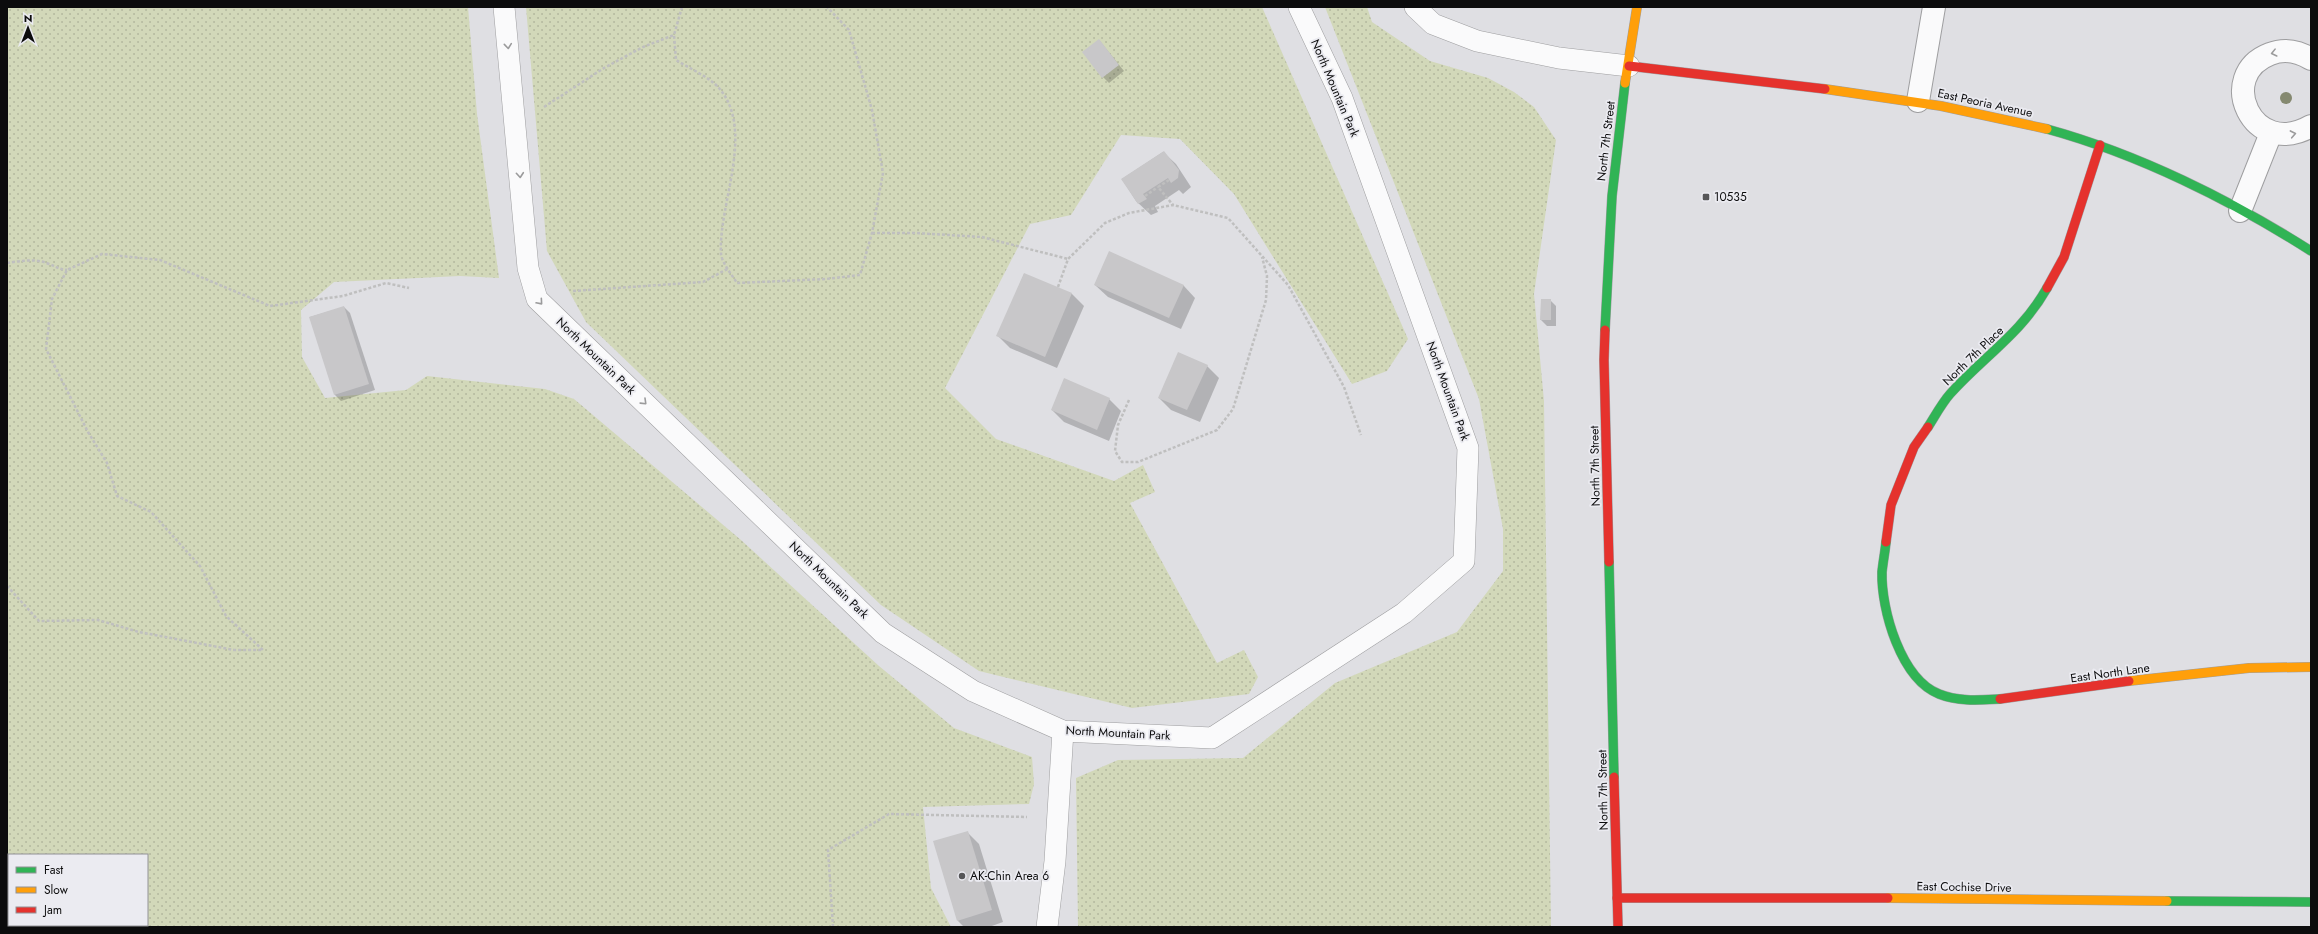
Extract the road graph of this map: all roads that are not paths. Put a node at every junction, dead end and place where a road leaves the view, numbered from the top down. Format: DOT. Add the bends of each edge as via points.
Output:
graph roads {
  1 [pos="504,7"];
  2 [pos="1299,7"];
  3 [pos="1415,7"];
  4 [pos="1637,7"];
  5 [pos="1934,7"];
  6 [pos="2311,59"];
  7 [pos="1628,66"];
  8 [pos="1918,101"];
  9 [pos="2311,126"];
  10 [pos="2271,133"];
  11 [pos="2100,145"];
  12 [pos="2240,211"];
  13 [pos="2311,251"];
  14 [pos="2311,667"];
  15 [pos="1917,678"];
  16 [pos="1063,731"];
  17 [pos="1617,898"];
  18 [pos="2311,902"];
  19 [pos="1047,927"];
  20 [pos="1618,927"];
  1 -- 16 [label="lane, North Mountain Park, one-way" via="528,268 537,299 884,633 973,691"];
  2 -- 16 [label="lane, North Mountain Park" via="1342,98 1468,448 1464,561 1404,613 1212,738"];
  3 -- 7 [label="lane" via="1433,24 1477,41 1559,58"];
  4 -- 7 [label="street, North 7th Street"];
  5 -- 8 [label="street"];
  6 -- 10 [label="street, one-way" via="2289,50 2275,52 2263,56 2245,77 2244,97 2250,116 2259,126"];
  7 -- 8 [label="street, East Peoria Avenue"];
  7 -- 17 [label="street, North 7th Street" via="1612,196 1604,360"];
  8 -- 11 [label="street, East Peoria Avenue" via="2045,128"];
  10 -- 9 [label="street, one-way" via="2300,133"];
  10 -- 12 [label="street"];
  11 -- 12 [label="street, East Peoria Avenue" via="2185,182"];
  11 -- 15 [label="street, North 7th Place" via="2064,257 2039,302 2008,340 1950,394 1914,447 1891,506 1882,573 1886,605 1898,651"];
  12 -- 13 [label="street, East Peoria Avenue"];
  14 -- 15 [label="street, East North Lane" via="2249,668 1974,701 1940,694"];
  16 -- 19 [label="lane" via="1055,861"];
  17 -- 18 [label="street, East Cochise Drive"];
  17 -- 20 [label="street, North 7th Street"];
}
